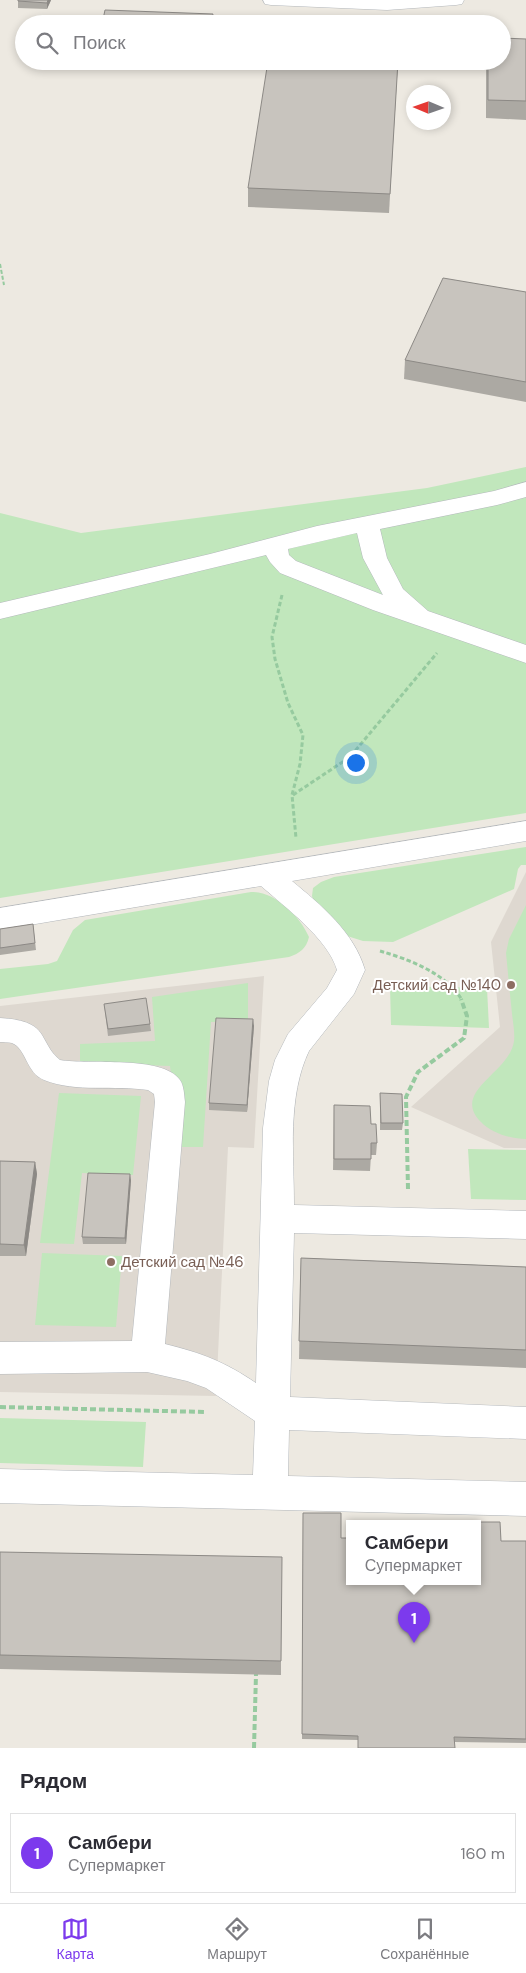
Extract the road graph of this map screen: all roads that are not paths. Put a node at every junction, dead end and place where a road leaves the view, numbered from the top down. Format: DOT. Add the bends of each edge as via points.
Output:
graph roads {
  1 [pos="270,0"];
  2 [pos="456,0"];
  3 [pos="526,489"];
  4 [pos="367,525"];
  5 [pos="276,545"];
  6 [pos="0,611"];
  7 [pos="424,619"];
  8 [pos="526,654"];
  9 [pos="526,831"];
  10 [pos="266,874"];
  11 [pos="0,919"];
  12 [pos="0,1030"];
  13 [pos="278,1219"];
  14 [pos="526,1225"];
  15 [pos="147,1356"];
  16 [pos="0,1358"];
  17 [pos="273,1413"];
  18 [pos="526,1424"];
  19 [pos="0,1486"];
  20 [pos="270,1492"];
  21 [pos="526,1499"];
  1 -- 2 [label="lane" via="365,5"];
  3 -- 4 [label="lane"];
  4 -- 5 [label="lane"];
  4 -- 7 [label="lane" via="375,558 394,594"];
  5 -- 6 [label="lane"];
  5 -- 7 [label="lane" via="278,558 288,567"];
  7 -- 8 [label="lane"];
  9 -- 10 [label="lane"];
  10 -- 11 [label="lane"];
  10 -- 13 [label="lane" via="342,948 351,970 347,984 298,1044 283,1085"];
  12 -- 15 [label="lane" via="25,1034 42,1063 51,1070 154,1079 168,1087 170,1102"];
  13 -- 14 [label="lane"];
  13 -- 17 [label="lane"];
  15 -- 16 [label="lane"];
  15 -- 17 [label="lane" via="217,1376"];
  17 -- 18 [label="lane"];
  17 -- 20 [label="lane"];
  19 -- 20 [label="lane"];
  20 -- 21 [label="lane"];
}
